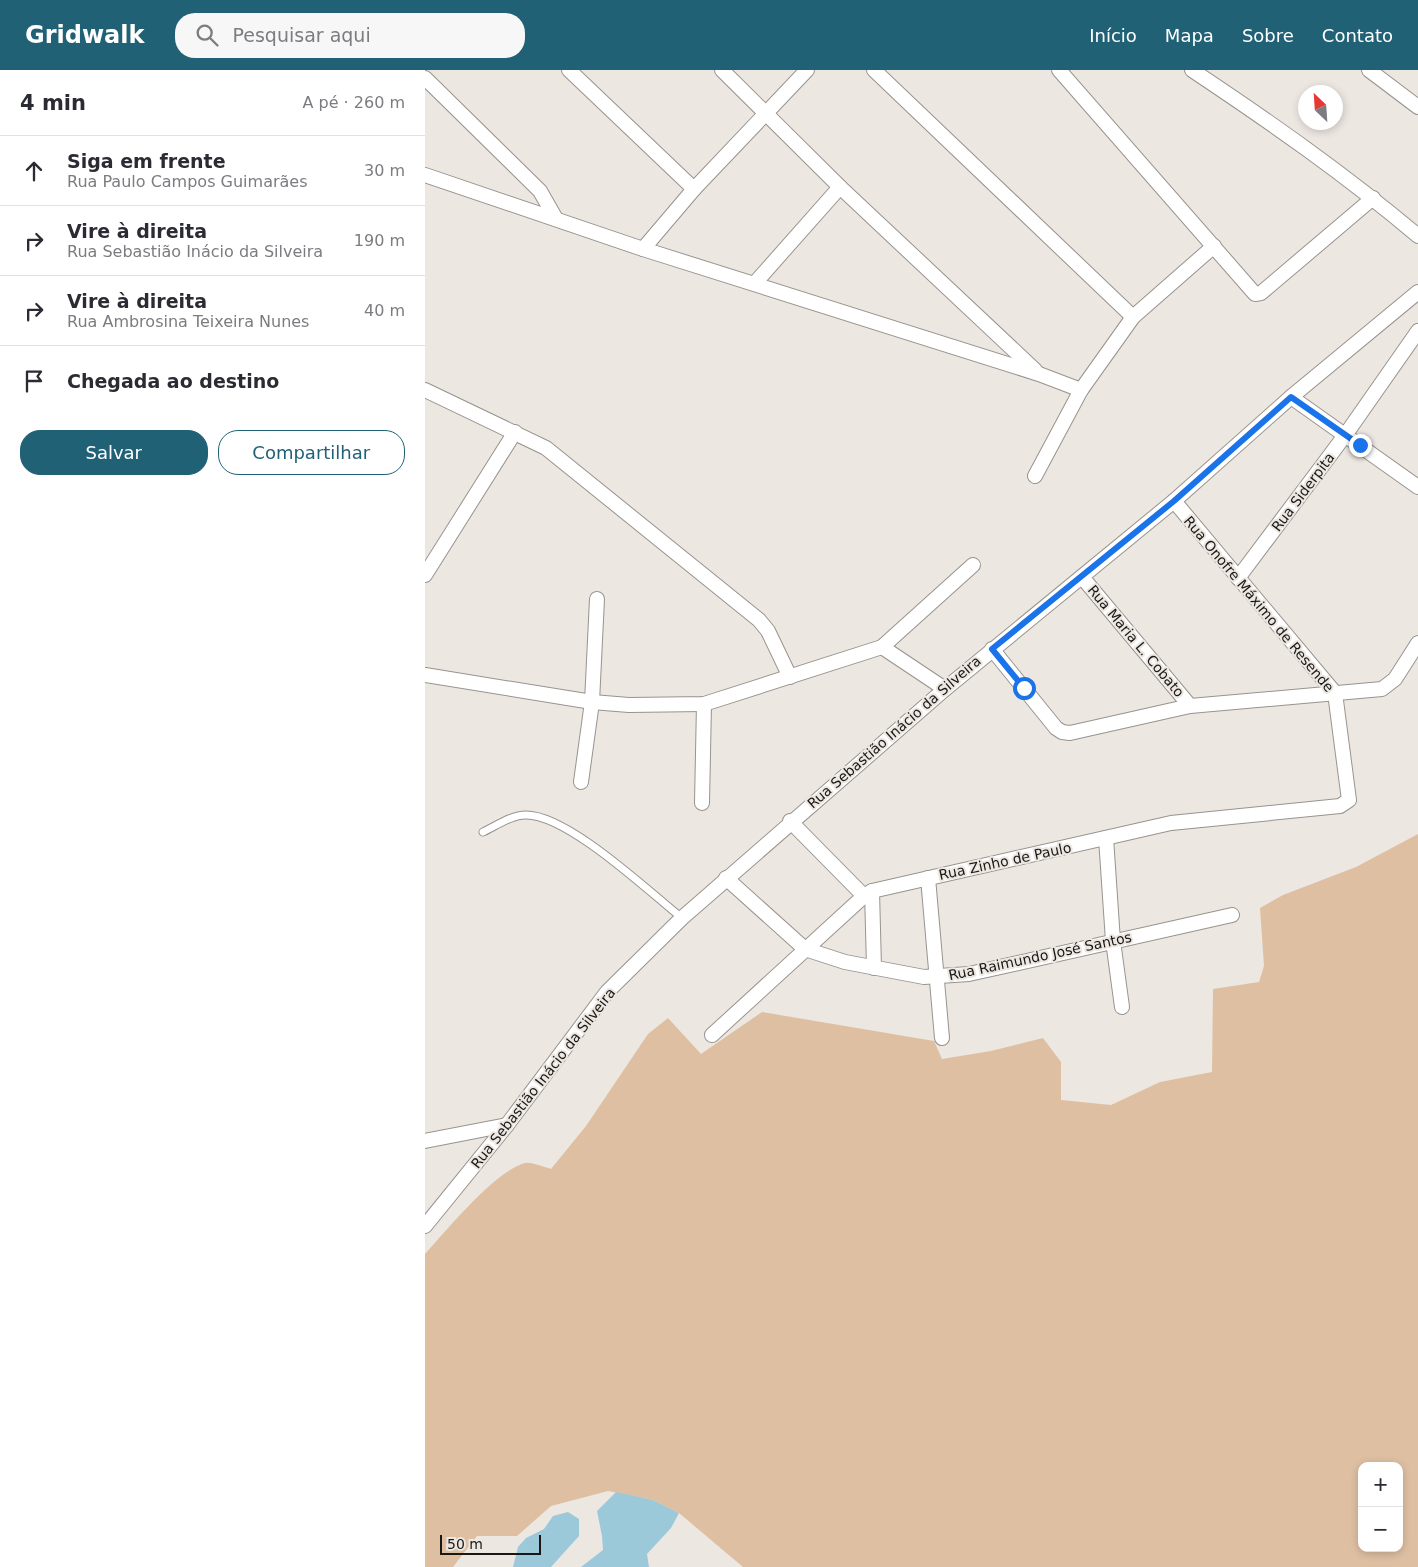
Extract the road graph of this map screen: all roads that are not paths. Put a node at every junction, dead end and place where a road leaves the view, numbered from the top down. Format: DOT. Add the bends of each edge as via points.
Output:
graph roads {
  1 [pos="569,70"];
  2 [pos="722,70"];
  3 [pos="807,70"];
  4 [pos="874,70"];
  5 [pos="1059,70"];
  6 [pos="1191,70"];
  7 [pos="1369,70"];
  8 [pos="425,78"];
  9 [pos="1418,107"];
  10 [pos="767,112"];
  11 [pos="425,175"];
  12 [pos="840,187"];
  13 [pos="694,189"];
  14 [pos="1373,198"];
  15 [pos="556,219"];
  16 [pos="1418,236"];
  17 [pos="1214,246"];
  18 [pos="643,249"];
  19 [pos="755,283"];
  20 [pos="1418,292"];
  21 [pos="1133,317"];
  22 [pos="1416,337"];
  23 [pos="1039,374"];
  24 [pos="425,390"];
  25 [pos="1081,390"];
  26 [pos="1291,397"];
  27 [pos="515,432"];
  28 [pos="1346,434"];
  29 [pos="1035,476"];
  30 [pos="1418,487"];
  31 [pos="1174,501"];
  32 [pos="973,565"];
  33 [pos="425,575"];
  34 [pos="1082,577"];
  35 [pos="1238,578"];
  36 [pos="597,600"];
  37 [pos="1418,643"];
  38 [pos="882,647"];
  39 [pos="992,649"];
  40 [pos="425,675"];
  41 [pos="790,677"];
  42 [pos="945,689"];
  43 [pos="1335,693"];
  44 [pos="591,702"];
  45 [pos="704,704"];
  46 [pos="1190,706"];
  47 [pos="581,782"];
  48 [pos="1349,800"];
  49 [pos="702,803"];
  50 [pos="790,821"];
  51 [pos="483,832"];
  52 [pos="1106,838"];
  53 [pos="726,878"];
  54 [pos="928,878"];
  55 [pos="868,894"];
  56 [pos="1232,916"];
  57 [pos="682,918"];
  58 [pos="1113,941"];
  59 [pos="805,949"];
  60 [pos="874,968"];
  61 [pos="937,978"];
  62 [pos="1122,1007"];
  63 [pos="711,1034"];
  64 [pos="942,1038"];
  65 [pos="507,1125"];
  66 [pos="425,1141"];
  67 [pos="425,1226"];
  1 -- 13 [label="street"];
  2 -- 10 [label="street"];
  3 -- 10 [label="street"];
  4 -- 21 [label="street"];
  5 -- 17 [label="street"];
  6 -- 14 [label="street"];
  7 -- 9 [label="street"];
  8 -- 15 [label="street" via="541,191"];
  10 -- 12 [label="street"];
  10 -- 13 [label="street"];
  11 -- 15 [label="street"];
  12 -- 19 [label="street"];
  12 -- 23 [label="street"];
  13 -- 18 [label="street"];
  14 -- 16 [label="street"];
  14 -- 17 [label="street" via="1261,293 1255,294"];
  15 -- 18 [label="street"];
  17 -- 21 [label="street"];
  18 -- 19 [label="street"];
  19 -- 23 [label="street"];
  20 -- 26 [label="street, Rua Sebastião Inácio da Silveira"];
  21 -- 25 [label="street"];
  22 -- 28 [label="street, Rua Siderpita"];
  23 -- 25 [label="street"];
  24 -- 27 [label="street"];
  25 -- 29 [label="street"];
  26 -- 28 [label="street"];
  26 -- 31 [label="street, Rua Sebastião Inácio da Silveira"];
  27 -- 33 [label="street"];
  27 -- 41 [label="street" via="563,460 759,620 768,631"];
  28 -- 30 [label="street"];
  28 -- 35 [label="street, Rua Siderpita"];
  31 -- 34 [label="street, Rua Sebastião Inácio da Silveira"];
  31 -- 35 [label="street, Rua Onofre Máximo de Resende"];
  32 -- 38 [label="street"];
  34 -- 39 [label="street, Rua Sebastião Inácio da Silveira"];
  34 -- 46 [label="street, Rua Maria L. Cobato"];
  35 -- 43 [label="street, Rua Onofre Máximo de Resende"];
  36 -- 44 [label="street"];
  37 -- 43 [label="street" via="1388,686 1370,691"];
  38 -- 41 [label="street"];
  38 -- 42 [label="street"];
  39 -- 42 [label="street, Rua Sebastião Inácio da Silveira"];
  39 -- 46 [label="street" via="1062,732 1070,733"];
  40 -- 44 [label="street"];
  41 -- 45 [label="street"];
  42 -- 50 [label="street, Rua Sebastião Inácio da Silveira"];
  43 -- 46 [label="street"];
  43 -- 48 [label="street, Rua Onofre Máximo de Resende"];
  44 -- 45 [label="street"];
  44 -- 47 [label="street"];
  45 -- 49 [label="street"];
  48 -- 52 [label="street, Rua Zinho de Paulo" via="1340,806 1171,823"];
  50 -- 53 [label="street, Rua Sebastião Inácio da Silveira"];
  50 -- 55 [label="street"];
  51 -- 57 [label="lane" via="525,815 556,822 585,840"];
  52 -- 54 [label="street, Rua Zinho de Paulo"];
  52 -- 58 [label="street"];
  53 -- 57 [label="street, Rua Sebastião Inácio da Silveira"];
  53 -- 59 [label="street, Rua Raimundo José Santos"];
  54 -- 55 [label="street, Rua Zinho de Paulo"];
  54 -- 61 [label="street"];
  55 -- 59 [label="street, Rua Zinho de Paulo"];
  55 -- 60 [label="street"];
  56 -- 58 [label="street, Rua Raimundo José Santos"];
  57 -- 65 [label="street, Rua Sebastião Inácio da Silveira" via="607,992"];
  58 -- 61 [label="street, Rua Raimundo José Santos" via="969,974"];
  58 -- 62 [label="street"];
  59 -- 60 [label="street, Rua Raimundo José Santos"];
  59 -- 63 [label="street, Rua Zinho de Paulo"];
  60 -- 61 [label="street, Rua Raimundo José Santos"];
  61 -- 64 [label="street"];
  65 -- 66 [label="street"];
  65 -- 67 [label="street, Rua Sebastião Inácio da Silveira"];
}
